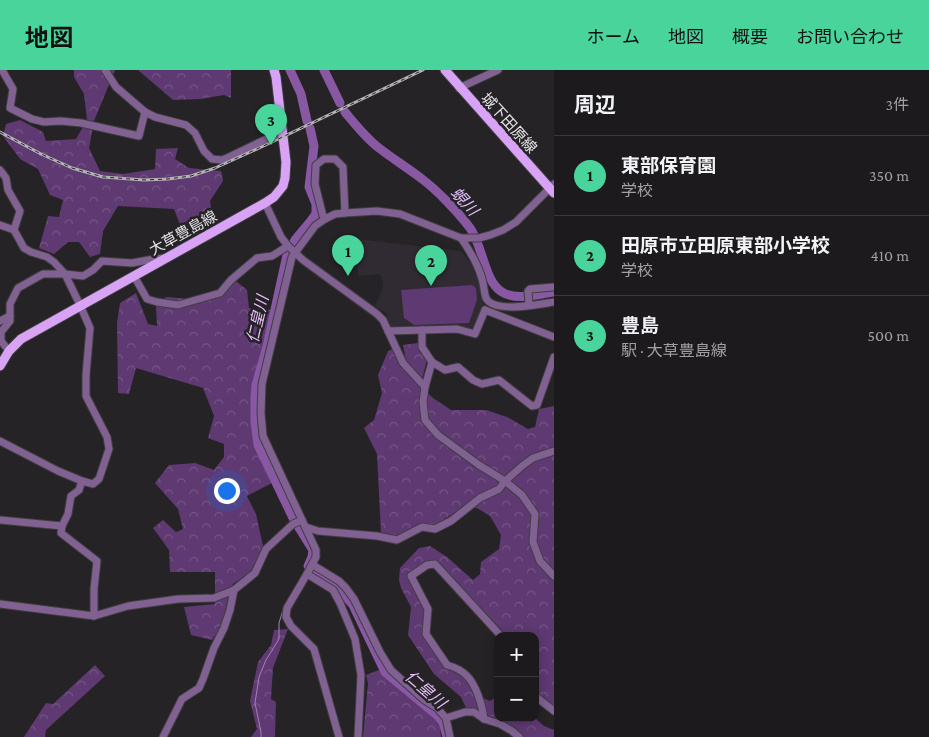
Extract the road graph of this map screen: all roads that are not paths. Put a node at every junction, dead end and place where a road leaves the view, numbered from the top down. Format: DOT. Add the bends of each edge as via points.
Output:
graph roads {
  1 [pos="2,70"];
  2 [pos="105,70"];
  3 [pos="274,70"];
  4 [pos="444,70"];
  5 [pos="498,70"];
  6 [pos="459,88"];
  7 [pos="144,112"];
  8 [pos="283,131"];
  9 [pos="0,170"];
  10 [pos="553,188"];
  11 [pos="265,203"];
  12 [pos="345,212"];
  13 [pos="325,219"];
  14 [pos="0,225"];
  15 [pos="14,230"];
  16 [pos="461,238"];
  17 [pos="288,246"];
  18 [pos="295,253"];
  19 [pos="168,258"];
  20 [pos="65,274"];
  21 [pos="134,276"];
  22 [pos="554,286"];
  23 [pos="529,298"];
  24 [pos="554,302"];
  25 [pos="80,305"];
  26 [pos="511,308"];
  27 [pos="485,310"];
  28 [pos="10,316"];
  29 [pos="0,321"];
  30 [pos="387,329"];
  31 [pos="422,330"];
  32 [pos="554,337"];
  33 [pos="9,351"];
  34 [pos="554,357"];
  35 [pos="432,362"];
  36 [pos="0,366"];
  37 [pos="424,387"];
  38 [pos="0,440"];
  39 [pos="554,451"];
  40 [pos="82,481"];
  41 [pos="505,481"];
  42 [pos="0,520"];
  43 [pos="302,520"];
  44 [pos="62,526"];
  45 [pos="306,528"];
  46 [pos="312,565"];
  47 [pos="307,574"];
  48 [pos="554,576"];
  49 [pos="234,590"];
  50 [pos="0,604"];
  51 [pos="94,616"];
  52 [pos="497,632"];
  53 [pos="539,699"];
  54 [pos="554,711"];
  55 [pos="446,718"];
  56 [pos="484,719"];
  57 [pos="162,737"];
  58 [pos="339,737"];
  59 [pos="358,737"];
  60 [pos="450,737"];
  61 [pos="519,737"];
  1 -- 7 [label="street" via="12,89 10,108 32,119 80,123 139,136"];
  2 -- 7 [label="street" via="116,87"];
  3 -- 8 [label="main road, 大草豊島線"];
  4 -- 6 [label="main road, 城下田原線"];
  5 -- 6 [label="street"];
  6 -- 10 [label="main road, 城下田原線"];
  7 -- 8 [label="street" via="186,125 212,159 222,160"];
  8 -- 11 [label="main road, 大草豊島線" via="285,178 282,186"];
  9 -- 15 [label="street" via="20,211"];
  10 -- 16 [label="street" via="503,230 479,238"];
  11 -- 17 [label="street"];
  11 -- 19 [label="main road, 大草豊島線"];
  12 -- 13 [label="street"];
  12 -- 13 [label="street" via="343,167 335,159 324,159 316,165 315,184"];
  12 -- 16 [label="street" via="400,214"];
  13 -- 18 [label="street" via="315,226"];
  14 -- 15 [label="street"];
  15 -- 20 [label="street" via="24,248 47,257"];
  16 -- 26 [label="street" via="474,258 486,299"];
  17 -- 18 [label="street"];
  17 -- 21 [label="street" via="272,256 257,258 220,293 178,304 147,299"];
  18 -- 30 [label="street" via="377,314"];
  18 -- 43 [label="street" via="262,384 261,413 264,436"];
  19 -- 20 [label="street" via="132,263 102,261 83,276"];
  19 -- 21 [label="main road, 大草豊島線"];
  20 -- 25 [label="street"];
  20 -- 28 [label="street" via="43,274 18,288 10,304"];
  21 -- 25 [label="main road, 大草豊島線"];
  22 -- 23 [label="street" via="530,289"];
  23 -- 24 [label="street"];
  23 -- 26 [label="street"];
  25 -- 33 [label="main road, 大草豊島線" via="21,339"];
  25 -- 40 [label="street" via="90,328 86,396 107,437 109,449 100,479 94,484"];
  26 -- 27 [label="street"];
  27 -- 31 [label="street" via="475,334 457,328"];
  27 -- 32 [label="street"];
  28 -- 29 [label="street"];
  28 -- 33 [label="street" via="1,332 1,341"];
  30 -- 31 [label="street"];
  30 -- 37 [label="street" via="402,363"];
  31 -- 35 [label="street" via="422,347"];
  33 -- 36 [label="main road, 大草豊島線"];
  34 -- 35 [label="street" via="537,405 532,406 499,380 482,384 458,366 445,370"];
  35 -- 37 [label="street"];
  37 -- 41 [label="street" via="425,420 438,435"];
  38 -- 40 [label="street"];
  39 -- 41 [label="street" via="533,458"];
  40 -- 44 [label="street" via="79,490 71,496"];
  41 -- 45 [label="street" via="499,489 480,498 451,521 435,529 422,527 397,540"];
  41 -- 48 [label="street" via="535,514 533,542 540,562"];
  42 -- 44 [label="street"];
  43 -- 45 [label="street"];
  43 -- 49 [label="street" via="293,524 266,549 254,574"];
  44 -- 51 [label="street" via="61,533 97,560"];
  45 -- 46 [label="street" via="316,550"];
  46 -- 47 [label="street"];
  46 -- 55 [label="street" via="346,588 391,670"];
  47 -- 58 [label="street" via="287,608 286,617 314,649"];
  47 -- 59 [label="street" via="333,590 355,639 361,676"];
  49 -- 51 [label="street" via="214,598 128,606"];
  49 -- 57 [label="street" via="224,628 204,679 199,688 182,699"];
  50 -- 51 [label="street"];
  52 -- 56 [label="street" via="435,564 426,565 411,576 428,609 426,634 447,665 466,674 473,683"];
  53 -- 54 [label="street"];
  55 -- 56 [label="street" via="474,712"];
  55 -- 60 [label="street"];
  56 -- 61 [label="street" via="500,724"];
}
